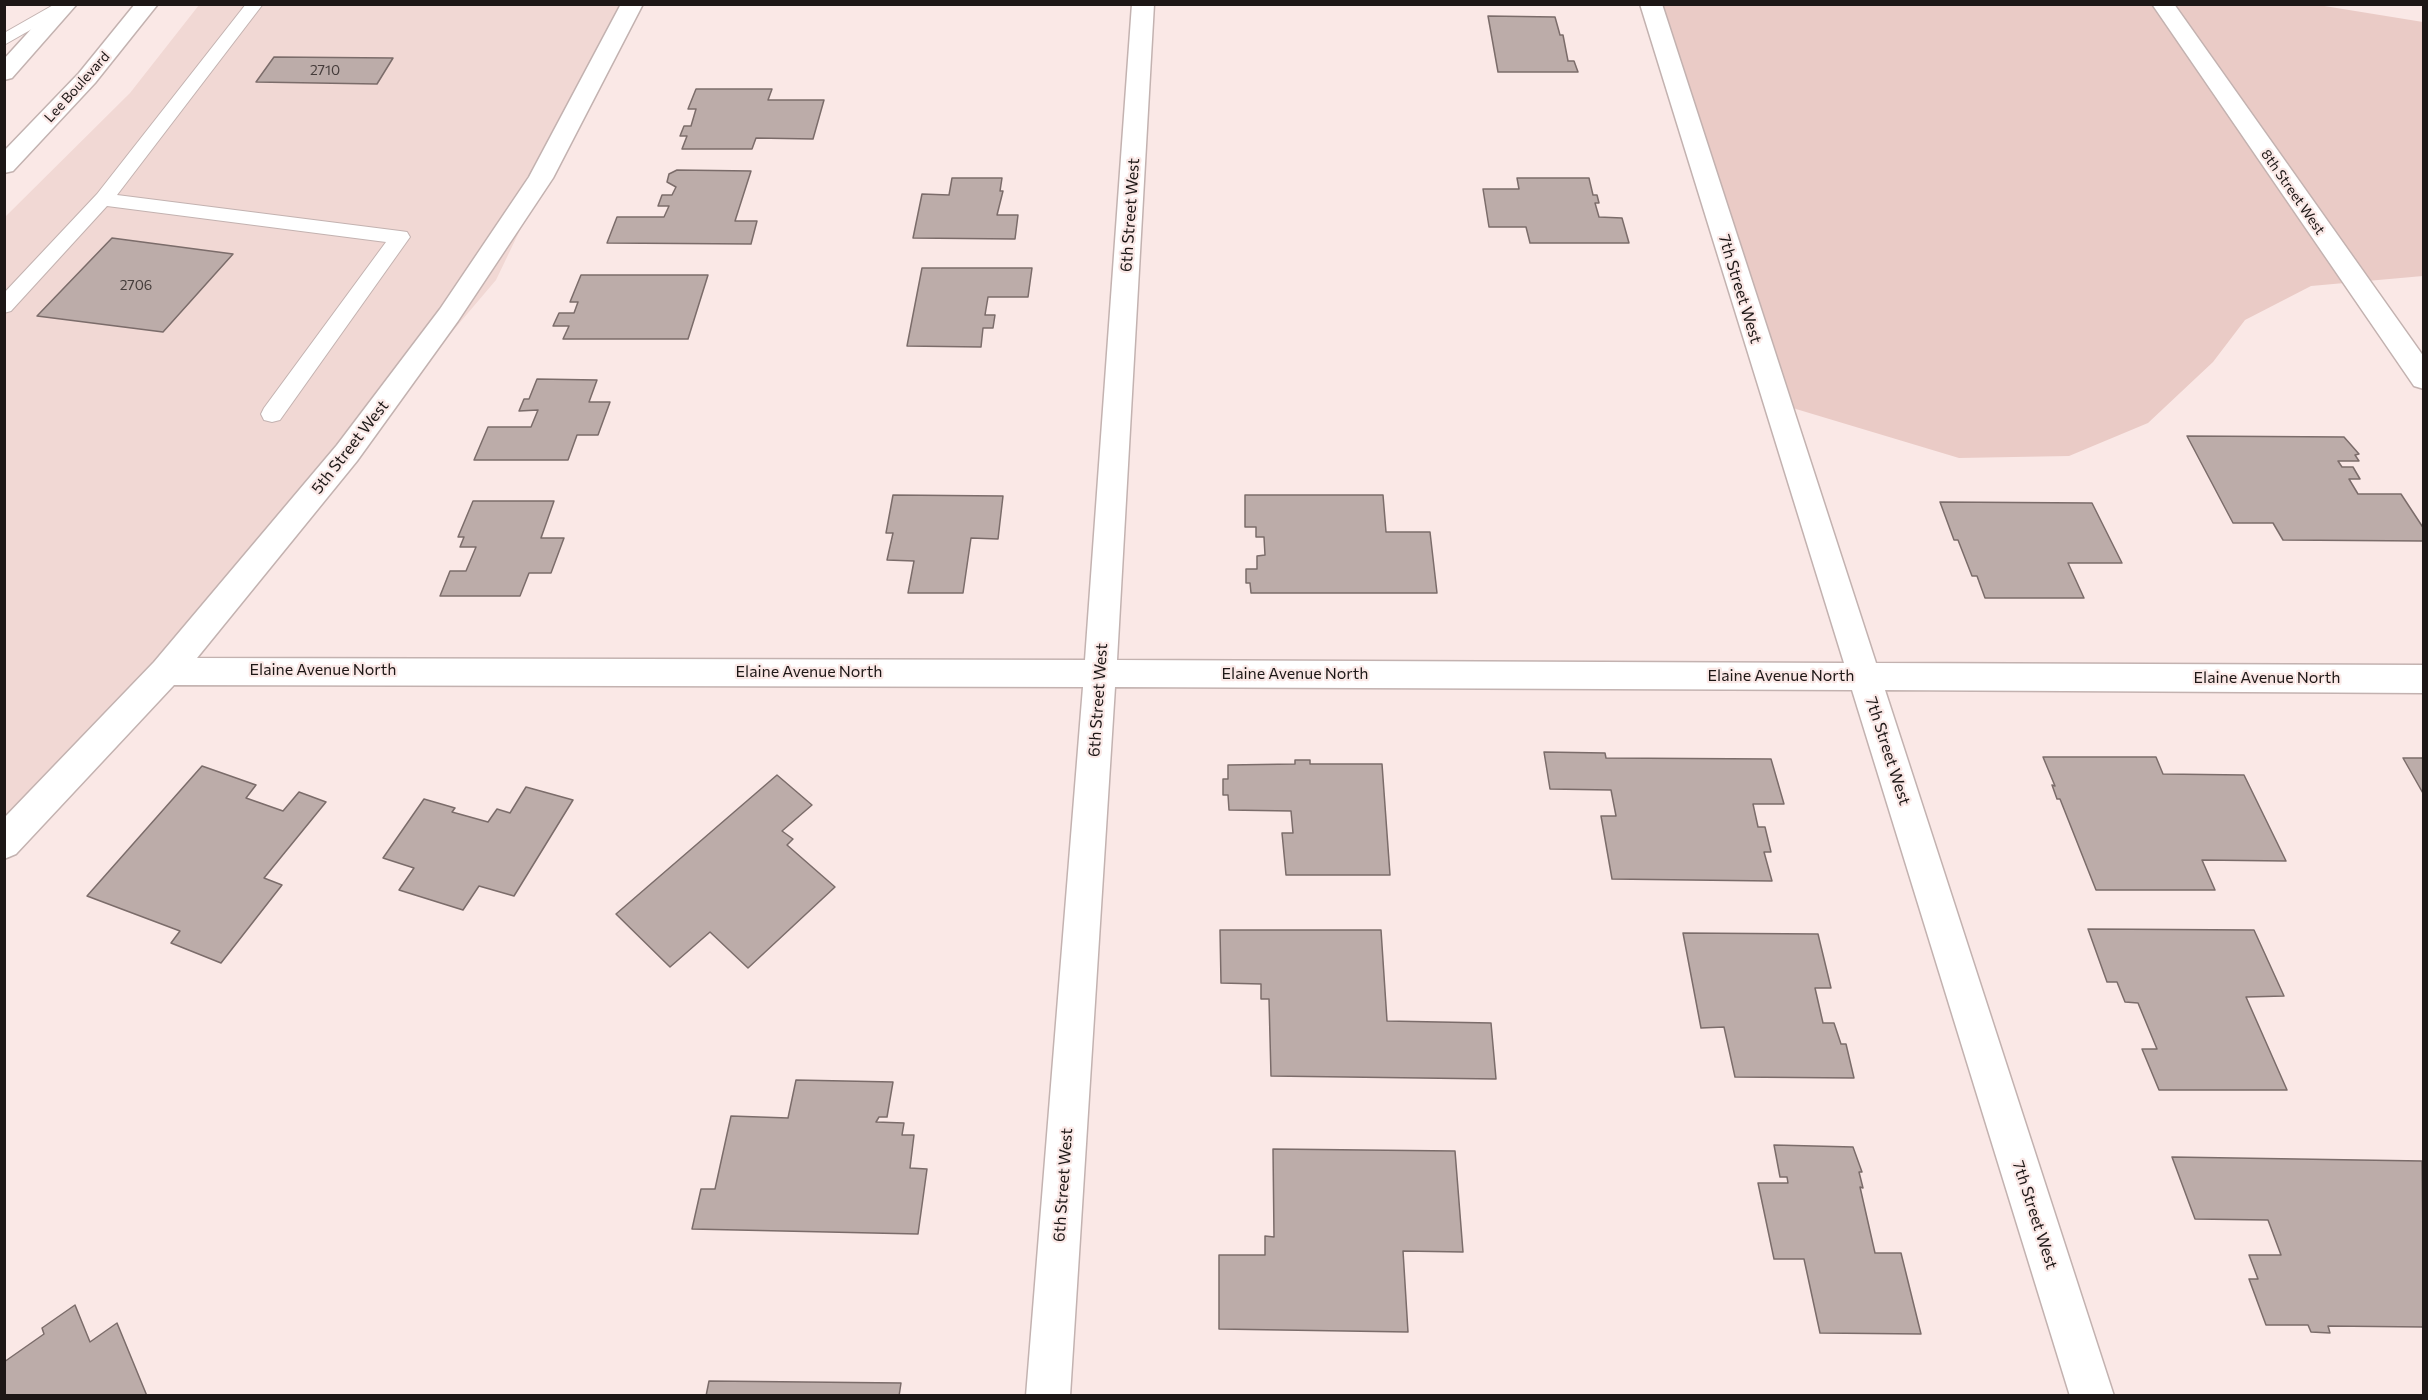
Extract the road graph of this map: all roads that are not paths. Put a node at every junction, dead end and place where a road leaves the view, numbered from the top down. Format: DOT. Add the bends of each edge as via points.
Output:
graph roads {
  1 [pos="147,4"];
  2 [pos="255,4"];
  3 [pos="632,4"];
  4 [pos="1143,4"];
  5 [pos="1650,4"];
  6 [pos="2163,4"];
  7 [pos="66,5"];
  8 [pos="4,40"];
  9 [pos="4,73"];
  10 [pos="4,166"];
  11 [pos="100,199"];
  12 [pos="4,306"];
  13 [pos="2424,379"];
  14 [pos="272,414"];
  15 [pos="166,672"];
  16 [pos="1100,674"];
  17 [pos="1864,676"];
  18 [pos="2424,679"];
  19 [pos="4,843"];
  20 [pos="1048,1395"];
  21 [pos="2092,1395"];
  1 -- 10 [label="street, Lee Boulevard" via="87,78"];
  2 -- 11 [label="lane"];
  3 -- 15 [label="street, 5th Street West" via="542,178 449,315 347,453"];
  4 -- 16 [label="street, 6th Street West"];
  5 -- 17 [label="street, 7th Street West"];
  6 -- 13 [label="street, 8th Street West"];
  7 -- 8 [label="lane"];
  7 -- 9 [label="street"];
  11 -- 12 [label="lane" via="46,266"];
  11 -- 14 [label="lane" via="400,237"];
  15 -- 16 [label="street, Elaine Avenue North"];
  15 -- 19 [label="street, 5th Street West"];
  16 -- 17 [label="street, Elaine Avenue North"];
  16 -- 20 [label="street, 6th Street West"];
  17 -- 18 [label="street, Elaine Avenue North"];
  17 -- 21 [label="street, 7th Street West"];
}
